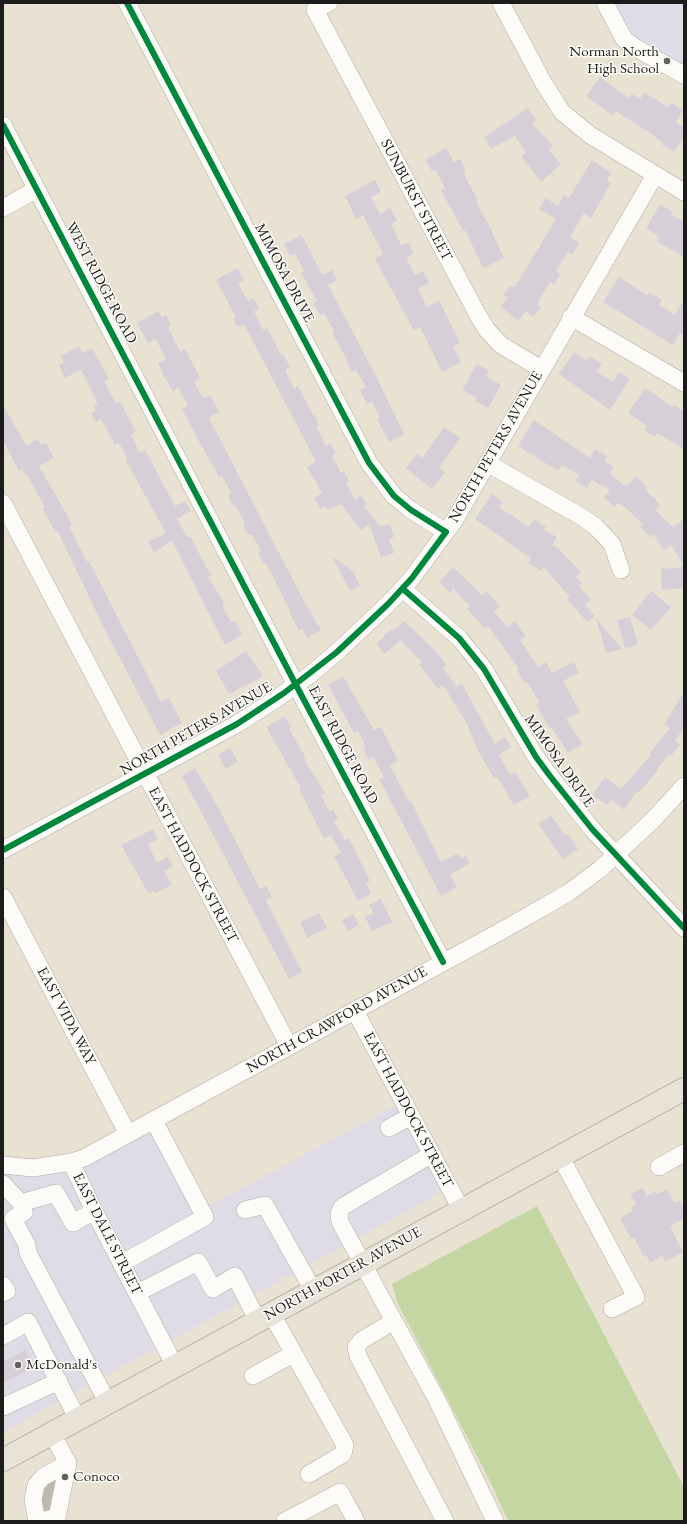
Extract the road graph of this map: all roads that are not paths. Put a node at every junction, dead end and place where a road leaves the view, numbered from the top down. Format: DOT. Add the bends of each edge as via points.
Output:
graph roads {
  1 [pos="127,3"];
  2 [pos="501,3"];
  3 [pos="605,3"];
  4 [pos="322,7"];
  5 [pos="684,75"];
  6 [pos="3,125"];
  7 [pos="655,175"];
  8 [pos="37,189"];
  9 [pos="684,192"];
  10 [pos="3,208"];
  11 [pos="571,317"];
  12 [pos="541,368"];
  13 [pos="684,384"];
  14 [pos="176,454"];
  15 [pos="487,463"];
  16 [pos="3,503"];
  17 [pos="446,532"];
  18 [pos="621,570"];
  19 [pos="402,588"];
  20 [pos="296,685"];
  21 [pos="145,774"];
  22 [pos="684,786"];
  23 [pos="3,850"];
  24 [pos="616,855"];
  25 [pos="3,897"];
  26 [pos="684,928"];
  27 [pos="443,962"];
  28 [pos="355,1011"];
  29 [pos="289,1046"];
  30 [pos="684,1089"];
  31 [pos="411,1116"];
  32 [pos="154,1121"];
  33 [pos="389,1128"];
  34 [pos="128,1134"];
  35 [pos="684,1153"];
  36 [pos="432,1154"];
  37 [pos="560,1156"];
  38 [pos="71,1162"];
  39 [pos="3,1165"];
  40 [pos="659,1166"];
  41 [pos="3,1184"];
  42 [pos="21,1203"];
  43 [pos="461,1209"];
  44 [pos="245,1210"];
  45 [pos="94,1211"];
  46 [pos="363,1262"];
  47 [pos="122,1263"];
  48 [pos="3,1285"];
  49 [pos="313,1290"];
  50 [pos="3,1293"];
  51 [pos="137,1293"];
  52 [pos="612,1309"];
  53 [pos="265,1317"];
  54 [pos="394,1321"];
  55 [pos="3,1336"];
  56 [pos="293,1354"];
  57 [pos="175,1366"];
  58 [pos="253,1376"];
  59 [pos="59,1380"];
  60 [pos="108,1403"];
  61 [pos="3,1407"];
  62 [pos="78,1420"];
  63 [pos="52,1434"];
  64 [pos="3,1460"];
  65 [pos="68,1463"];
  66 [pos="309,1474"];
  67 [pos="48,1495"];
  68 [pos="37,1521"];
  69 [pos="42,1521"];
  70 [pos="285,1521"];
  71 [pos="356,1521"];
  72 [pos="444,1521"];
  73 [pos="495,1521"];
  1 -- 17 [label="street, MIMOSA DRIVE" via="369,463 394,496"];
  2 -- 7 [label="street" via="562,112 590,135"];
  3 -- 5 [label="street" via="624,38 636,48"];
  4 -- 12 [label="street, SUNBURST STREET" via="479,317 501,345"];
  6 -- 8 [label="street, WEST RIDGE ROAD"];
  7 -- 9 [label="street"];
  7 -- 11 [label="street, NORTH PETERS AVENUE"];
  8 -- 10 [label="street"];
  8 -- 14 [label="street, WEST RIDGE ROAD"];
  11 -- 12 [label="street, NORTH PETERS AVENUE"];
  11 -- 13 [label="street"];
  12 -- 15 [label="street, NORTH PETERS AVENUE"];
  14 -- 20 [label="street, EAST RIDGE ROAD"];
  15 -- 17 [label="street, NORTH PETERS AVENUE"];
  15 -- 18 [label="street" via="596,527 612,544"];
  16 -- 21 [label="street, EAST HADDOCK STREET"];
  17 -- 19 [label="street, NORTH PETERS AVENUE"];
  19 -- 20 [label="street, NORTH PETERS AVENUE" via="362,630"];
  19 -- 24 [label="street, MIMOSA DRIVE" via="450,629 471,653 494,684 545,770"];
  20 -- 21 [label="street, NORTH PETERS AVENUE" via="237,724"];
  20 -- 27 [label="street, EAST RIDGE ROAD"];
  21 -- 23 [label="street, NORTH PETERS AVENUE"];
  21 -- 29 [label="street, EAST HADDOCK STREET"];
  22 -- 24 [label="street, NORTH CRAWFORD AVENUE"];
  24 -- 26 [label="street, MIMOSA DRIVE"];
  24 -- 27 [label="street, NORTH CRAWFORD AVENUE" via="562,897"];
  25 -- 34 [label="street, EAST VIDA WAY"];
  27 -- 28 [label="street, NORTH CRAWFORD AVENUE"];
  28 -- 29 [label="street, NORTH CRAWFORD AVENUE"];
  28 -- 31 [label="street, EAST HADDOCK STREET"];
  29 -- 32 [label="street, NORTH CRAWFORD AVENUE"];
  30 -- 37 [label="main road, NORTH PORTER AVENUE"];
  31 -- 33 [label="street"];
  31 -- 36 [label="street, EAST HADDOCK STREET"];
  32 -- 34 [label="street, NORTH CRAWFORD AVENUE"];
  32 -- 47 [label="street" via="205,1217"];
  34 -- 38 [label="street, NORTH CRAWFORD AVENUE" via="84,1158"];
  35 -- 40 [label="street"];
  36 -- 43 [label="street, EAST HADDOCK STREET"];
  36 -- 46 [label="street" via="342,1207 339,1214 340,1222"];
  37 -- 43 [label="main road, NORTH PORTER AVENUE"];
  37 -- 52 [label="street" via="636,1297"];
  38 -- 39 [label="street, EAST DALE STREET" via="33,1168"];
  38 -- 45 [label="street, EAST DALE STREET"];
  41 -- 42 [label="street"];
  42 -- 45 [label="street" via="56,1193 73,1223"];
  42 -- 60 [label="street" via="24,1212 13,1219 27,1245 28,1253"];
  43 -- 46 [label="main road, NORTH PORTER AVENUE"];
  44 -- 49 [label="street" via="265,1205"];
  45 -- 47 [label="street, EAST DALE STREET"];
  46 -- 49 [label="main road, NORTH PORTER AVENUE"];
  46 -- 54 [label="street"];
  47 -- 51 [label="street, EAST DALE STREET"];
  48 -- 50 [label="street" via="7,1291"];
  49 -- 53 [label="main road, NORTH PORTER AVENUE"];
  51 -- 53 [label="street" via="198,1262 213,1289 235,1276"];
  51 -- 57 [label="street, EAST DALE STREET"];
  53 -- 56 [label="street"];
  53 -- 57 [label="main road, NORTH PORTER AVENUE"];
  54 -- 72 [label="street" via="362,1340 356,1347 358,1356"];
  54 -- 73 [label="street" via="456,1438"];
  55 -- 59 [label="street" via="28,1322"];
  56 -- 58 [label="street"];
  56 -- 66 [label="street" via="345,1445 343,1454"];
  57 -- 60 [label="main road, NORTH PORTER AVENUE"];
  59 -- 61 [label="street"];
  59 -- 62 [label="street"];
  60 -- 62 [label="main road, NORTH PORTER AVENUE"];
  62 -- 63 [label="main road, NORTH PORTER AVENUE"];
  63 -- 64 [label="main road, NORTH PORTER AVENUE"];
  63 -- 65 [label="street"];
  65 -- 67 [label="street"];
  65 -- 67 [label="street" via="42,1477"];
  67 -- 68 [label="street"];
  67 -- 69 [label="street" via="57,1518"];
  70 -- 71 [label="street" via="340,1492"];
}
